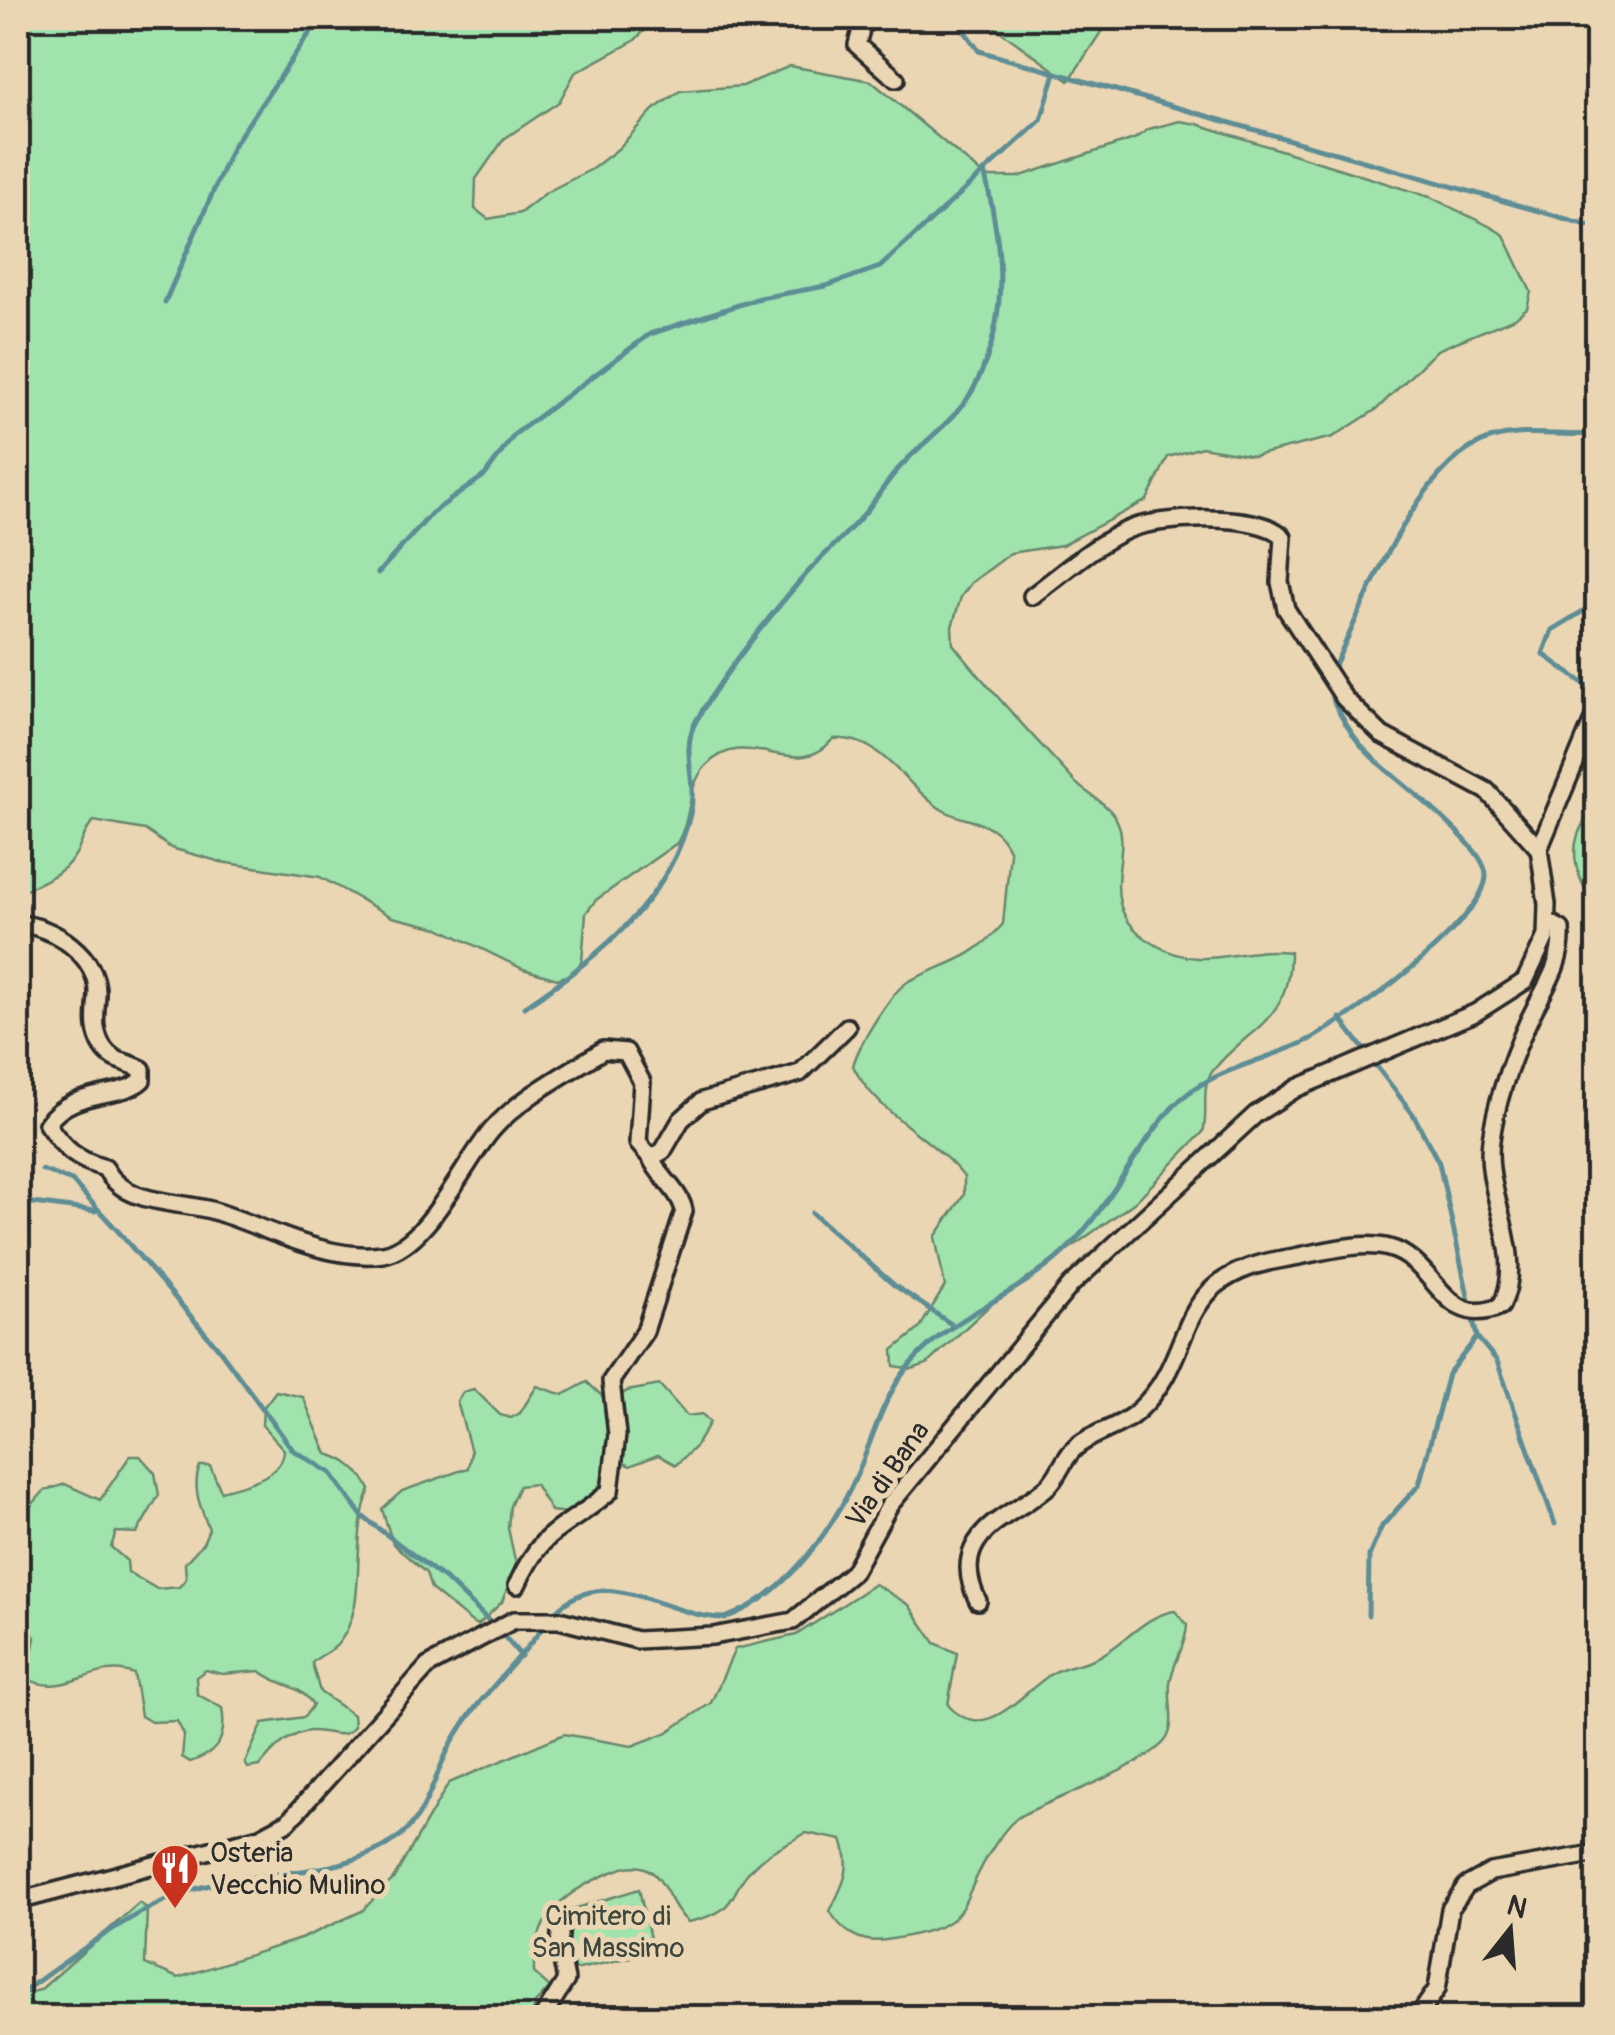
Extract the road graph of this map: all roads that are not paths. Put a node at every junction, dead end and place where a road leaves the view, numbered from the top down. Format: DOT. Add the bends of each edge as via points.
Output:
graph roads {
  1 [pos="864,18"];
  2 [pos="896,79"];
  3 [pos="1032,596"];
  4 [pos="1598,708"];
  5 [pos="1539,849"];
  6 [pos="1547,921"];
  7 [pos="18,924"];
  8 [pos="847,1027"];
  9 [pos="650,1158"];
  10 [pos="517,1585"];
  11 [pos="978,1601"];
  12 [pos="1598,1854"];
  13 [pos="18,1901"];
  14 [pos="561,1923"];
  15 [pos="542,2018"];
  16 [pos="1416,2018"];
  1 -- 2 [label="street" via="857,45"];
  3 -- 5 [label="street" via="1129,528 1242,519 1274,527 1283,537 1286,609 1344,698 1382,735 1487,790"];
  4 -- 5 [label="street"];
  5 -- 6 [label="street, Via di Bana"];
  6 -- 11 [label="street" via="1560,929 1558,967 1526,1025 1490,1144 1510,1260 1501,1306 1472,1313 1456,1308 1408,1257 1380,1246 1261,1262 1217,1286 1196,1303 1161,1383 1140,1410 1075,1448 1052,1483 973,1547 968,1568"];
  6 -- 13 [label="street, Via di Bana" via="1526,981 1475,1014 1297,1088 1256,1114 1070,1284 889,1506 853,1572 793,1621 713,1636 637,1640 559,1620 514,1620 428,1666 288,1822 260,1837"];
  7 -- 9 [label="street" via="53,932 93,971 92,1013 103,1047 119,1063 142,1069 136,1087 82,1099 56,1111 47,1124 77,1160 105,1168 112,1180 148,1200 210,1210 346,1255 387,1254 415,1237 492,1130 603,1050 626,1052 640,1076 638,1144"];
  8 -- 9 [label="street" via="800,1073 696,1105 663,1151"];
  9 -- 10 [label="street" via="684,1211 645,1331 611,1381 616,1435 610,1491 543,1538"];
  12 -- 16 [label="street" via="1490,1872 1466,1886 1450,1910 1437,1988"];
  14 -- 15 [label="street" via="566,1980"];
}
